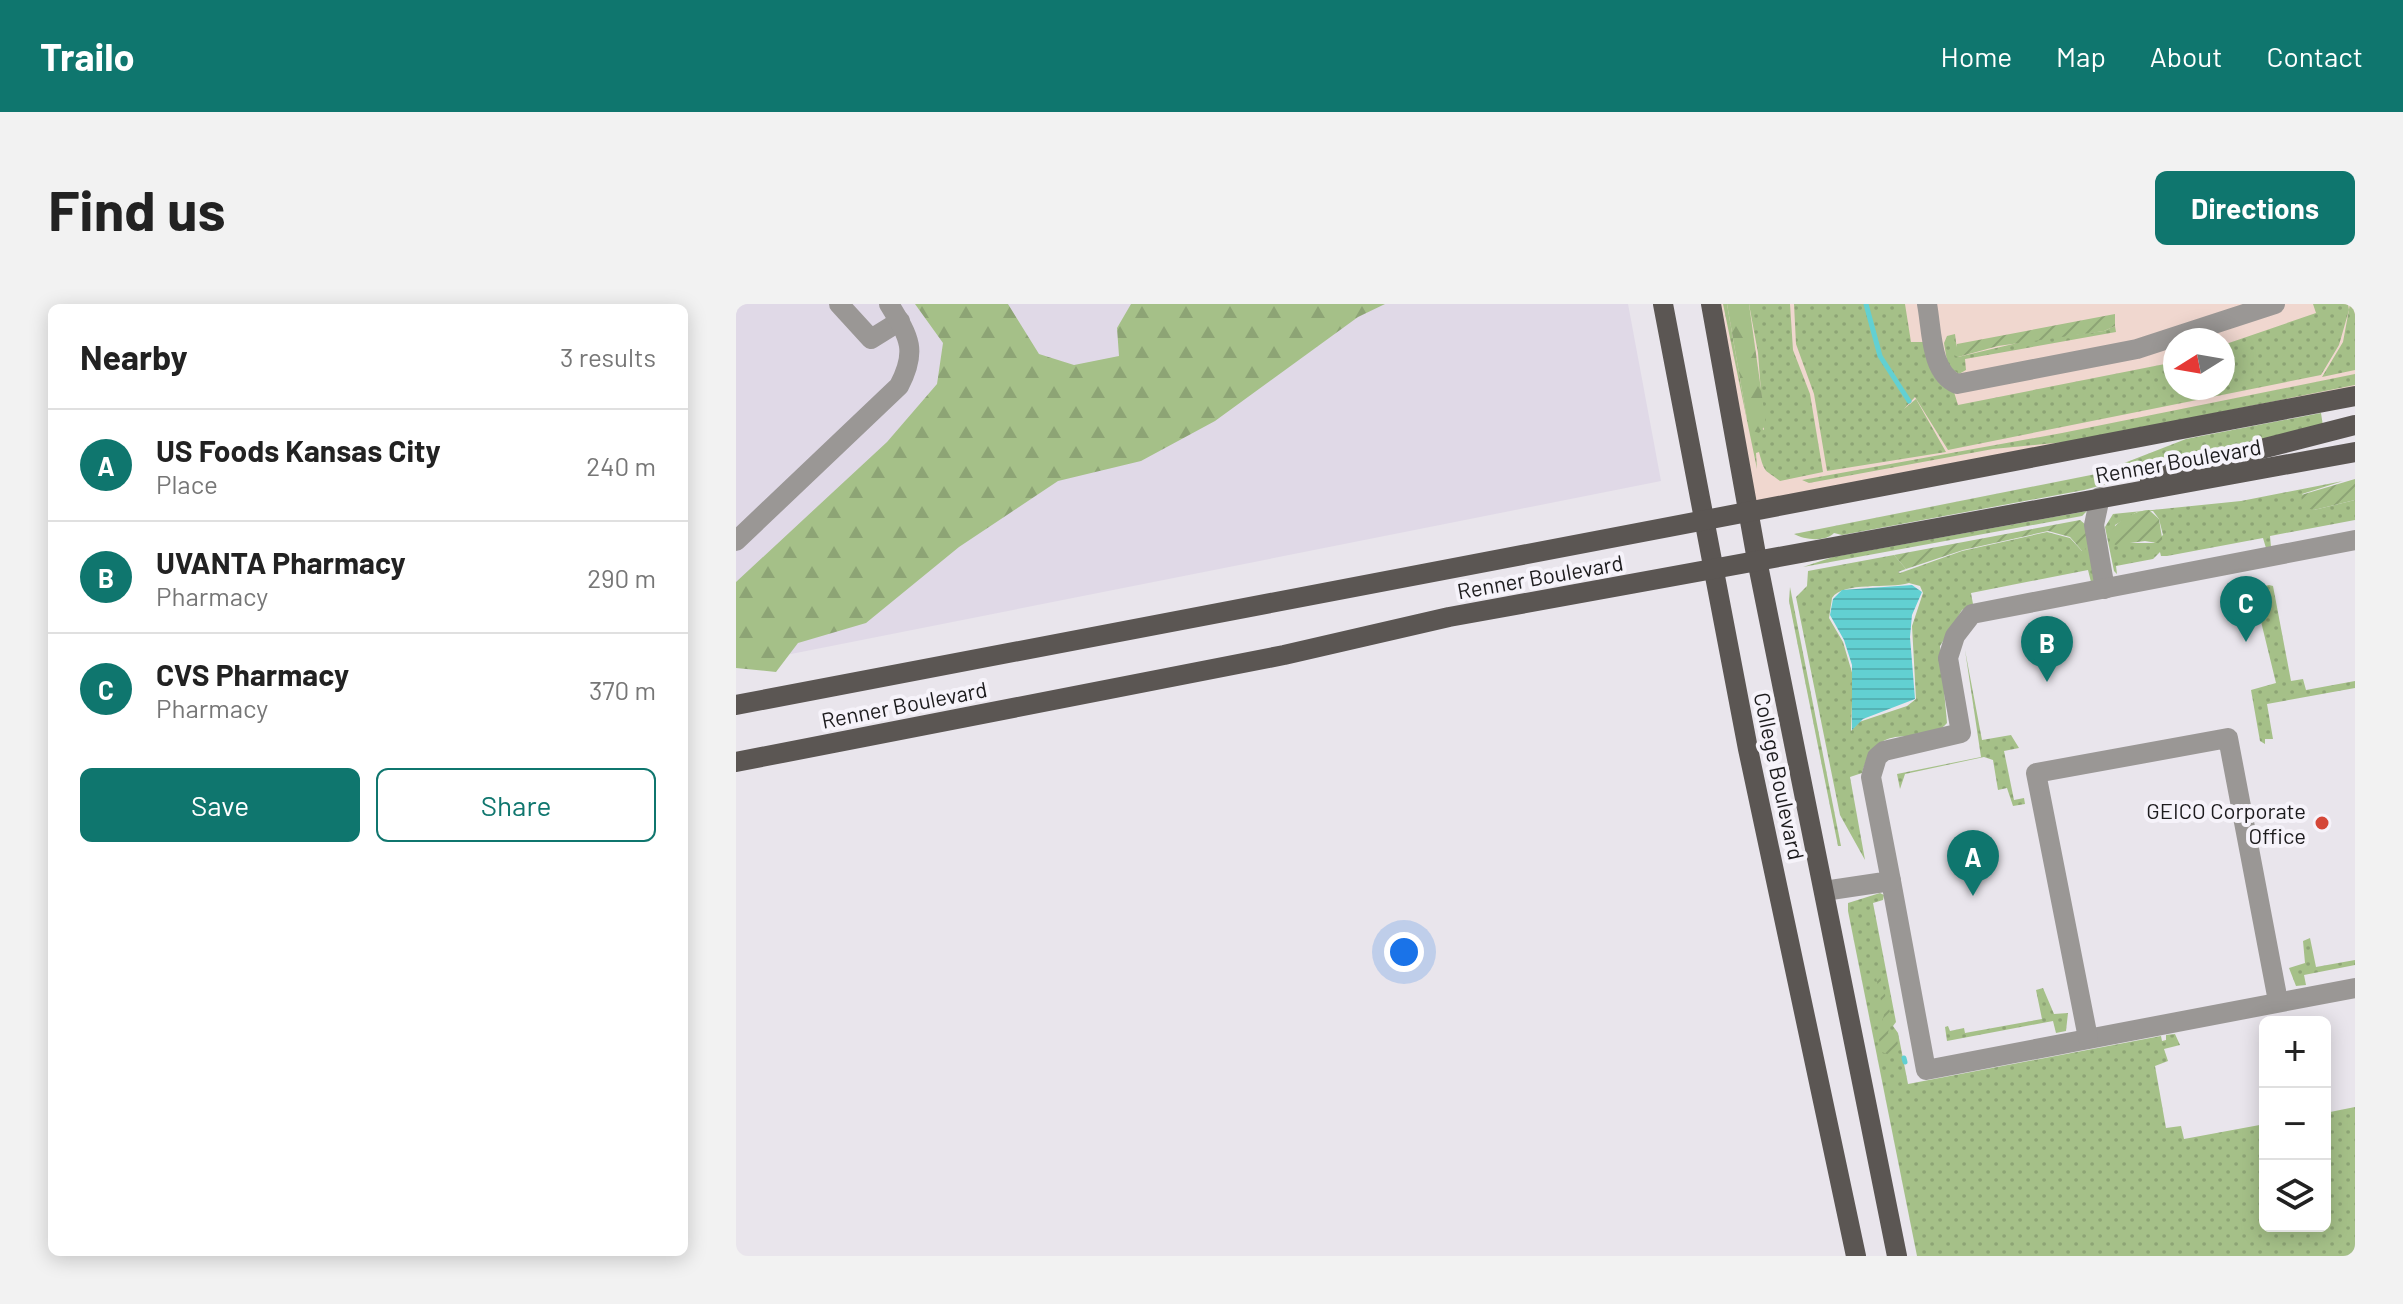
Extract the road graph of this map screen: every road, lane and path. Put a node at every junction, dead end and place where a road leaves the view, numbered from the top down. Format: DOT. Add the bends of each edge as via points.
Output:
graph roads {
  1 [pos="839,304"];
  2 [pos="1663,304"];
  3 [pos="1711,304"];
  4 [pos="1927,304"];
  5 [pos="2275,304"];
  6 [pos="894,313"];
  7 [pos="2355,396"];
  8 [pos="2355,425"];
  9 [pos="2355,452"];
  10 [pos="2110,495"];
  11 [pos="1749,513"];
  12 [pos="1706,521"];
  13 [pos="2355,540"];
  14 [pos="736,541"];
  15 [pos="1757,560"];
  16 [pos="1716,568"];
  17 [pos="2105,589"];
  18 [pos="736,705"];
  19 [pos="736,762"];
  20 [pos="1891,881"];
  21 [pos="1824,891"];
  22 [pos="2355,988"];
  23 [pos="2276,1009"];
  24 [pos="2088,1038"];
  25 [pos="1856,1256"];
  26 [pos="1897,1256"];
  1 -- 6 [label="lane" via="871,339"];
  2 -- 12 [label="main road, College Boulevard"];
  3 -- 11 [label="main road, College Boulevard"];
  4 -- 5 [label="lane" via="1941,372 1957,384 2137,349"];
  6 -- 14 [label="lane" via="910,341 911,364 899,386"];
  7 -- 11 [label="main road, Renner Boulevard"];
  8 -- 10 [label="main road" via="2171,472"];
  9 -- 10 [label="main road, Renner Boulevard"];
  10 -- 15 [label="main road, Renner Boulevard"];
  10 -- 17 [label="lane" via="2094,525"];
  11 -- 12 [label="main road, Renner Boulevard"];
  11 -- 15 [label="main road, College Boulevard"];
  12 -- 16 [label="main road, College Boulevard"];
  12 -- 18 [label="main road, Renner Boulevard"];
  13 -- 17 [label="lane"];
  15 -- 16 [label="main road, Renner Boulevard"];
  15 -- 21 [label="main road, College Boulevard"];
  16 -- 19 [label="main road, Renner Boulevard"];
  16 -- 25 [label="main road, College Boulevard" via="1748,749"];
  17 -- 20 [label="lane" via="1972,614 1955,636 1948,658 1961,733 1884,751 1873,766"];
  20 -- 21 [label="lane"];
  20 -- 24 [label="lane" via="1926,1070"];
  21 -- 26 [label="main road, College Boulevard"];
  22 -- 23 [label="lane"];
  23 -- 24 [label="lane"];
  23 -- 24 [label="lane" via="2228,738 2036,773"];
}
